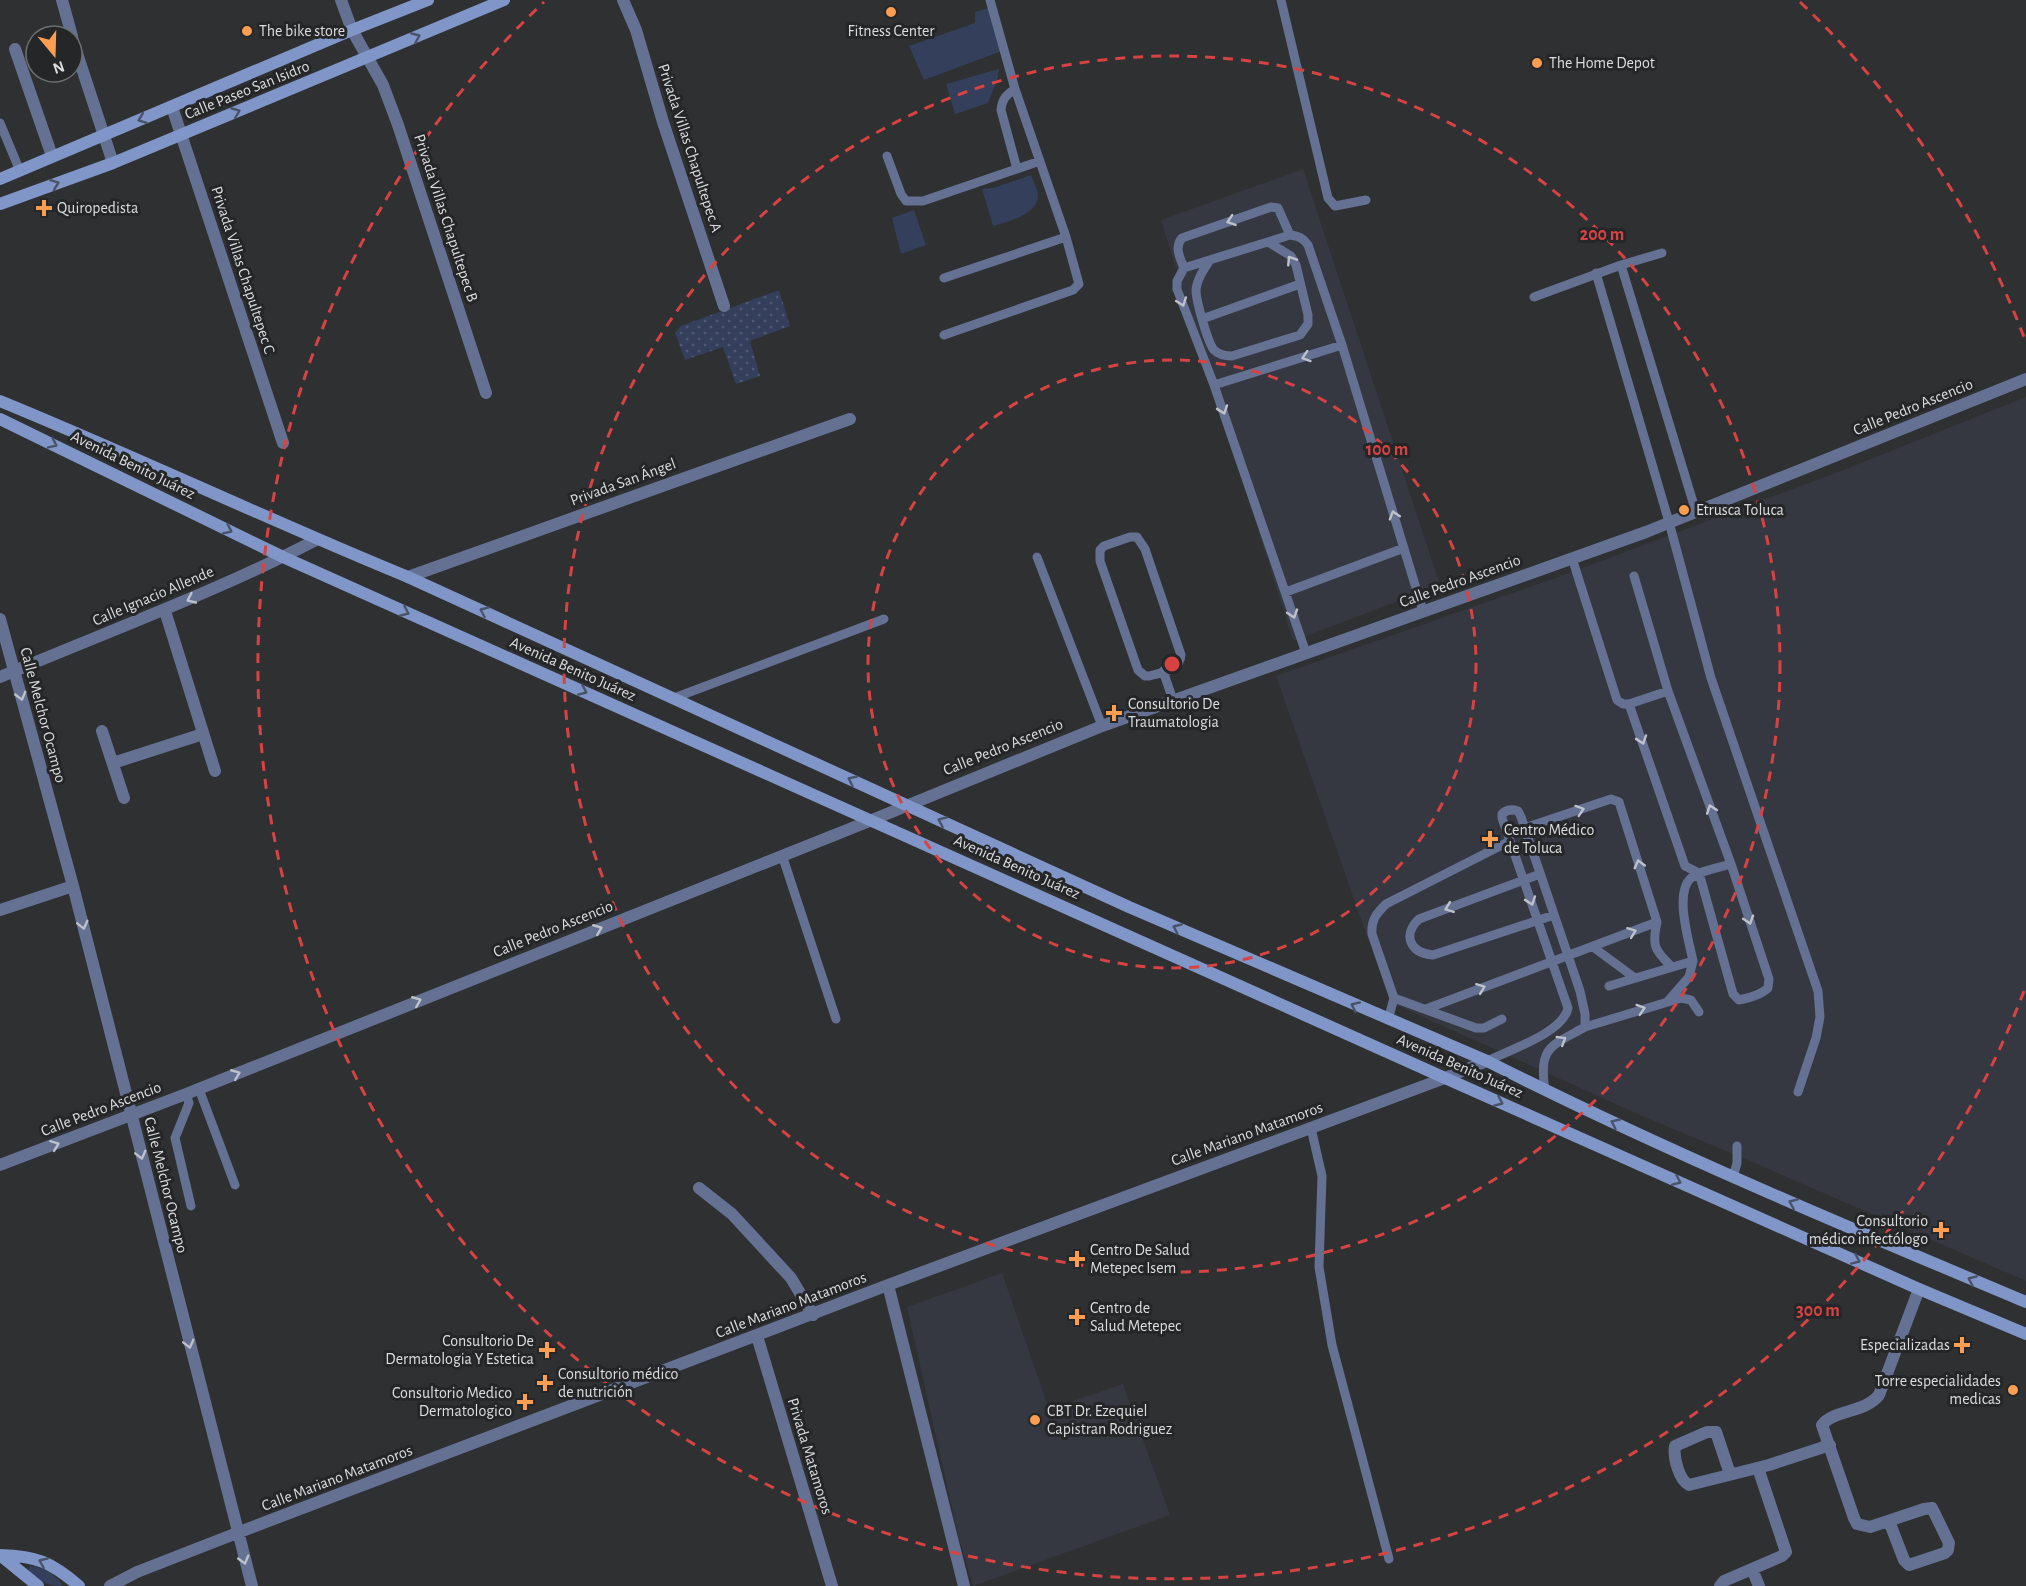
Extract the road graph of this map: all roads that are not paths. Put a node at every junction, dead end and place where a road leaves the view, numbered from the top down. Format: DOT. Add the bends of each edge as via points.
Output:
graph roads {
  1 [pos="62,0"];
  2 [pos="341,0"];
  3 [pos="428,0"];
  4 [pos="504,0"];
  5 [pos="623,0"];
  6 [pos="990,0"];
  7 [pos="1281,0"];
  8 [pos="481,4"];
  9 [pos="68,24"];
  10 [pos="352,30"];
  11 [pos="15,49"];
  12 [pos="368,57"];
  13 [pos="84,75"];
  14 [pos="1015,89"];
  15 [pos="172,107"];
  16 [pos="0,123"];
  17 [pos="103,134"];
  18 [pos="182,135"];
  19 [pos="52,156"];
  20 [pos="887,156"];
  21 [pos="1041,161"];
  22 [pos="113,163"];
  23 [pos="1017,168"];
  24 [pos="20,171"];
  25 [pos="0,179"];
  26 [pos="1366,200"];
  27 [pos="0,204"];
  28 [pos="1290,235"];
  29 [pos="1066,237"];
  30 [pos="1268,242"];
  31 [pos="1662,253"];
  32 [pos="1210,260"];
  33 [pos="1621,265"];
  34 [pos="1184,268"];
  35 [pos="1596,273"];
  36 [pos="944,278"];
  37 [pos="1300,284"];
  38 [pos="1534,297"];
  39 [pos="724,306"];
  40 [pos="1202,319"];
  41 [pos="944,335"];
  42 [pos="1342,345"];
  43 [pos="2026,379"];
  44 [pos="1214,385"];
  45 [pos="486,393"];
  46 [pos="0,401"];
  47 [pos="850,418"];
  48 [pos="0,419"];
  49 [pos="282,443"];
  50 [pos="1696,512"];
  51 [pos="1669,522"];
  52 [pos="316,540"];
  53 [pos="1404,548"];
  54 [pos="282,557"];
  55 [pos="1037,557"];
  56 [pos="1572,558"];
  57 [pos="1634,576"];
  58 [pos="408,577"];
  59 [pos="1286,592"];
  60 [pos="165,611"];
  61 [pos="1423,611"];
  62 [pos="884,619"];
  63 [pos="0,620"];
  64 [pos="1306,653"];
  65 [pos="14,671"];
  66 [pos="1163,671"];
  67 [pos="0,677"];
  68 [pos="1668,691"];
  69 [pos="675,698"];
  70 [pos="1173,700"];
  71 [pos="1629,704"];
  72 [pos="1102,726"];
  73 [pos="102,731"];
  74 [pos="204,734"];
  75 [pos="113,763"];
  76 [pos="215,771"];
  77 [pos="124,798"];
  78 [pos="905,805"];
  79 [pos="872,820"];
  80 [pos="1525,828"];
  81 [pos="1510,841"];
  82 [pos="782,855"];
  83 [pos="1731,864"];
  84 [pos="1699,873"];
  85 [pos="1540,874"];
  86 [pos="1524,880"];
  87 [pos="73,886"];
  88 [pos="0,910"];
  89 [pos="1554,915"];
  90 [pos="1538,921"];
  91 [pos="1657,922"];
  92 [pos="1593,947"];
  93 [pos="1569,957"];
  94 [pos="1553,961"];
  95 [pos="1693,961"];
  96 [pos="1671,966"];
  97 [pos="1635,978"];
  98 [pos="1609,986"];
  99 [pos="1394,998"];
  100 [pos="1668,1001"];
  101 [pos="1426,1009"];
  102 [pos="1699,1012"];
  103 [pos="836,1019"];
  104 [pos="1502,1019"];
  105 [pos="1388,1020"];
  106 [pos="1585,1027"];
  107 [pos="1487,1061"];
  108 [pos="1446,1078"];
  109 [pos="199,1089"];
  110 [pos="1545,1090"];
  111 [pos="1798,1092"];
  112 [pos="186,1094"];
  113 [pos="131,1115"];
  114 [pos="1311,1128"];
  115 [pos="1737,1146"];
  116 [pos="0,1165"];
  117 [pos="1732,1177"];
  118 [pos="235,1185"];
  119 [pos="699,1188"];
  120 [pos="191,1206"];
  121 [pos="888,1285"];
  122 [pos="1919,1288"];
  123 [pos="2026,1302"];
  124 [pos="813,1315"];
  125 [pos="2026,1334"];
  126 [pos="757,1336"];
  127 [pos="1830,1446"];
  128 [pos="1758,1468"];
  129 [pos="1731,1474"];
  130 [pos="1889,1521"];
  131 [pos="237,1533"];
  132 [pos="0,1555"];
  133 [pos="1389,1559"];
  134 [pos="1752,1569"];
  135 [pos="38,1586"];
  136 [pos="79,1586"];
  137 [pos="110,1586"];
  138 [pos="252,1586"];
  139 [pos="832,1586"];
  140 [pos="964,1586"];
  141 [pos="1720,1586"];
  142 [pos="1759,1586"];
  1 -- 9 [label="street"];
  2 -- 10 [label="street, Privada Villas Chapultepec B"];
  3 -- 10 [label="main road, Calle Paseo San Isidro"];
  4 -- 8 [label="main road, Calle Paseo San Isidro"];
  5 -- 39 [label="street, Privada Villas Chapultepec A"];
  6 -- 14 [label="lane"];
  7 -- 26 [label="lane" via="1328,198 1335,206"];
  12 -- 8 [label="main road, Calle Paseo San Isidro, one-way"];
  10 -- 12 [label="street, Privada Villas Chapultepec B"];
  10 -- 15 [label="main road, Calle Paseo San Isidro"];
  11 -- 19 [label="street"];
  18 -- 12 [label="main road, Calle Paseo San Isidro, one-way"];
  12 -- 45 [label="street, Privada Villas Chapultepec B" via="398,125"];
  13 -- 17 [label="street"];
  14 -- 21 [label="lane"];
  14 -- 23 [label="lane" via="1002,102 1002,110"];
  15 -- 17 [label="main road, Calle Paseo San Isidro, one-way"];
  15 -- 18 [label="street, Privada Villas Chapultepec C"];
  16 -- 24 [label="lane"];
  17 -- 19 [label="main road, Calle Paseo San Isidro"];
  17 -- 22 [label="street"];
  18 -- 22 [label="main road, Calle Paseo San Isidro"];
  18 -- 49 [label="street, Privada Villas Chapultepec C"];
  19 -- 24 [label="main road, Calle Paseo San Isidro"];
  20 -- 23 [label="lane" via="901,194 906,201 913,202"];
  21 -- 23 [label="lane"];
  21 -- 29 [label="lane"];
  27 -- 22 [label="main road, Calle Paseo San Isidro, one-way"];
  24 -- 25 [label="main road, Calle Paseo San Isidro"];
  28 -- 30 [label="lane"];
  28 -- 34 [label="lane, one-way" via="1278,208 1271,207 1182,238 1178,250"];
  28 -- 42 [label="lane" via="1308,245"];
  29 -- 36 [label="lane"];
  29 -- 41 [label="lane" via="1078,286"];
  30 -- 32 [label="lane"];
  37 -- 30 [label="lane, one-way" via="1291,256"];
  31 -- 33 [label="lane"];
  32 -- 34 [label="lane"];
  32 -- 40 [label="lane" via="1196,289"];
  33 -- 35 [label="lane"];
  33 -- 50 [label="lane"];
  34 -- 44 [label="lane, one-way" via="1177,289"];
  35 -- 38 [label="lane"];
  35 -- 51 [label="lane"];
  37 -- 40 [label="lane"];
  37 -- 40 [label="lane" via="1308,324 1300,335 1232,356 1223,355 1215,350"];
  42 -- 44 [label="lane, one-way"];
  53 -- 42 [label="lane, one-way"];
  43 -- 50 [label="street, Calle Pedro Ascencio"];
  44 -- 59 [label="lane, one-way"];
  46 -- 52 [label="main road, Avenida Benito Juárez" via="103,443"];
  47 -- 58 [label="street, Privada San Ángel"];
  48 -- 54 [label="main road, Avenida Benito Juárez, one-way"];
  50 -- 51 [label="street, Calle Pedro Ascencio"];
  51 -- 56 [label="street, Calle Pedro Ascencio"];
  51 -- 111 [label="lane" via="1711,678 1818,991 1820,1017 1816,1038"];
  52 -- 54 [label="street, Calle Ignacio Allende"];
  52 -- 58 [label="main road, Avenida Benito Juárez"];
  53 -- 59 [label="lane"];
  53 -- 61 [label="lane"];
  54 -- 60 [label="street, Calle Ignacio Allende, one-way"];
  54 -- 79 [label="main road, Avenida Benito Juárez, one-way"];
  55 -- 72 [label="lane"];
  56 -- 61 [label="street, Calle Pedro Ascencio"];
  56 -- 71 [label="lane" via="1617,700"];
  57 -- 68 [label="lane"];
  69 -- 58 [label="main road, Avenida Benito Juárez, one-way"];
  59 -- 64 [label="lane, one-way"];
  60 -- 65 [label="street, Calle Ignacio Allende"];
  60 -- 74 [label="street"];
  61 -- 64 [label="street, Calle Pedro Ascencio"];
  62 -- 69 [label="lane"];
  63 -- 65 [label="street, Calle Melchor Ocampo"];
  64 -- 70 [label="street, Calle Pedro Ascencio"];
  65 -- 67 [label="street, Calle Ignacio Allende"];
  65 -- 87 [label="street, Calle Melchor Ocampo, one-way"];
  66 -- 66 [label="lane" via="1178,665 1181,655 1145,549 1137,537 1104,546 1100,561 1138,670 1144,676"];
  66 -- 70 [label="lane"];
  68 -- 71 [label="lane"];
  83 -- 68 [label="lane, one-way"];
  78 -- 69 [label="main road, Avenida Benito Juárez, one-way"];
  70 -- 72 [label="street, Calle Pedro Ascencio"];
  71 -- 84 [label="lane, one-way" via="1685,866"];
  72 -- 78 [label="street, Calle Pedro Ascencio"];
  73 -- 75 [label="street"];
  74 -- 75 [label="street"];
  74 -- 76 [label="street"];
  75 -- 77 [label="street"];
  78 -- 79 [label="street, Calle Pedro Ascencio"];
  105 -- 78 [label="main road, Avenida Benito Juárez, one-way"];
  79 -- 82 [label="street, Calle Pedro Ascencio"];
  79 -- 108 [label="main road, Avenida Benito Juárez"];
  80 -- 81 [label="lane" via="1518,811 1505,811 1502,818"];
  80 -- 85 [label="lane"];
  80 -- 91 [label="lane" via="1616,800 1622,805"];
  81 -- 86 [label="lane"];
  81 -- 99 [label="lane" via="1386,904 1376,914 1371,923 1372,934"];
  82 -- 103 [label="lane"];
  109 -- 82 [label="street, Calle Pedro Ascencio, one-way"];
  83 -- 84 [label="lane"];
  83 -- 84 [label="lane, one-way" via="1770,984 1764,992 1744,999 1733,994"];
  84 -- 95 [label="lane" via="1689,880 1683,894"];
  85 -- 86 [label="lane"];
  85 -- 89 [label="lane"];
  86 -- 90 [label="lane, one-way"];
  86 -- 90 [label="lane, one-way" via="1419,919 1410,935 1414,947 1422,954 1433,955"];
  87 -- 88 [label="street"];
  87 -- 113 [label="street, Calle Melchor Ocampo, one-way"];
  89 -- 90 [label="lane"];
  89 -- 93 [label="lane"];
  90 -- 94 [label="lane"];
  92 -- 91 [label="lane, one-way"];
  91 -- 96 [label="lane" via="1656,950"];
  92 -- 93 [label="lane"];
  92 -- 97 [label="lane"];
  93 -- 94 [label="lane"];
  93 -- 106 [label="lane" via="1583,1003"];
  101 -- 94 [label="lane, one-way"];
  94 -- 107 [label="lane" via="1567,1001 1567,1016 1549,1032"];
  95 -- 96 [label="lane"];
  95 -- 100 [label="lane" via="1689,977"];
  96 -- 97 [label="lane"];
  97 -- 98 [label="lane"];
  99 -- 101 [label="lane"];
  99 -- 105 [label="lane"];
  100 -- 102 [label="lane" via="1692,1000"];
  106 -- 100 [label="lane, one-way"];
  101 -- 104 [label="lane" via="1476,1028"];
  105 -- 107 [label="main road, Avenida Benito Juárez"];
  110 -- 106 [label="lane, one-way" via="1541,1070 1546,1053"];
  107 -- 108 [label="street, Calle Mariano Matamoros"];
  107 -- 110 [label="main road, Avenida Benito Juárez"];
  108 -- 114 [label="street, Calle Mariano Matamoros"];
  108 -- 122 [label="main road, Avenida Benito Juárez, one-way"];
  109 -- 112 [label="street, Calle Pedro Ascencio"];
  109 -- 118 [label="lane"];
  117 -- 110 [label="main road, Avenida Benito Juárez, one-way"];
  112 -- 113 [label="street, Calle Pedro Ascencio"];
  112 -- 120 [label="lane" via="189,1103 175,1138"];
  116 -- 113 [label="street, Calle Pedro Ascencio, one-way"];
  113 -- 131 [label="street, Calle Melchor Ocampo, one-way"];
  114 -- 121 [label="street, Calle Mariano Matamoros"];
  114 -- 133 [label="lane" via="1322,1176 1319,1267 1332,1345"];
  115 -- 117 [label="lane"];
  123 -- 117 [label="main road, Avenida Benito Juárez, one-way"];
  119 -- 124 [label="street" via="732,1214 791,1278"];
  121 -- 124 [label="street, Calle Mariano Matamoros"];
  121 -- 140 [label="street"];
  122 -- 125 [label="main road, Avenida Benito Juárez"];
  122 -- 127 [label="street" via="1879,1395 1866,1406 1824,1422"];
  124 -- 126 [label="street, Calle Mariano Matamoros"];
  126 -- 131 [label="street, Calle Mariano Matamoros"];
  126 -- 139 [label="street, Privada Matamoros"];
  127 -- 128 [label="street"];
  127 -- 130 [label="street" via="1857,1524 1870,1527"];
  128 -- 129 [label="street"];
  128 -- 134 [label="street" via="1786,1552"];
  129 -- 129 [label="street" via="1686,1484 1674,1454 1675,1446 1716,1432"];
  130 -- 130 [label="street" via="1932,1508 1949,1543 1948,1550 1909,1565"];
  131 -- 137 [label="street, Calle Mariano Matamoros"];
  131 -- 138 [label="street, Calle Melchor Ocampo, one-way"];
  132 -- 135 [label="main road"];
  136 -- 132 [label="main road, one-way" via="60,1570 28,1556"];
  134 -- 141 [label="street"];
  134 -- 142 [label="street"];
}
